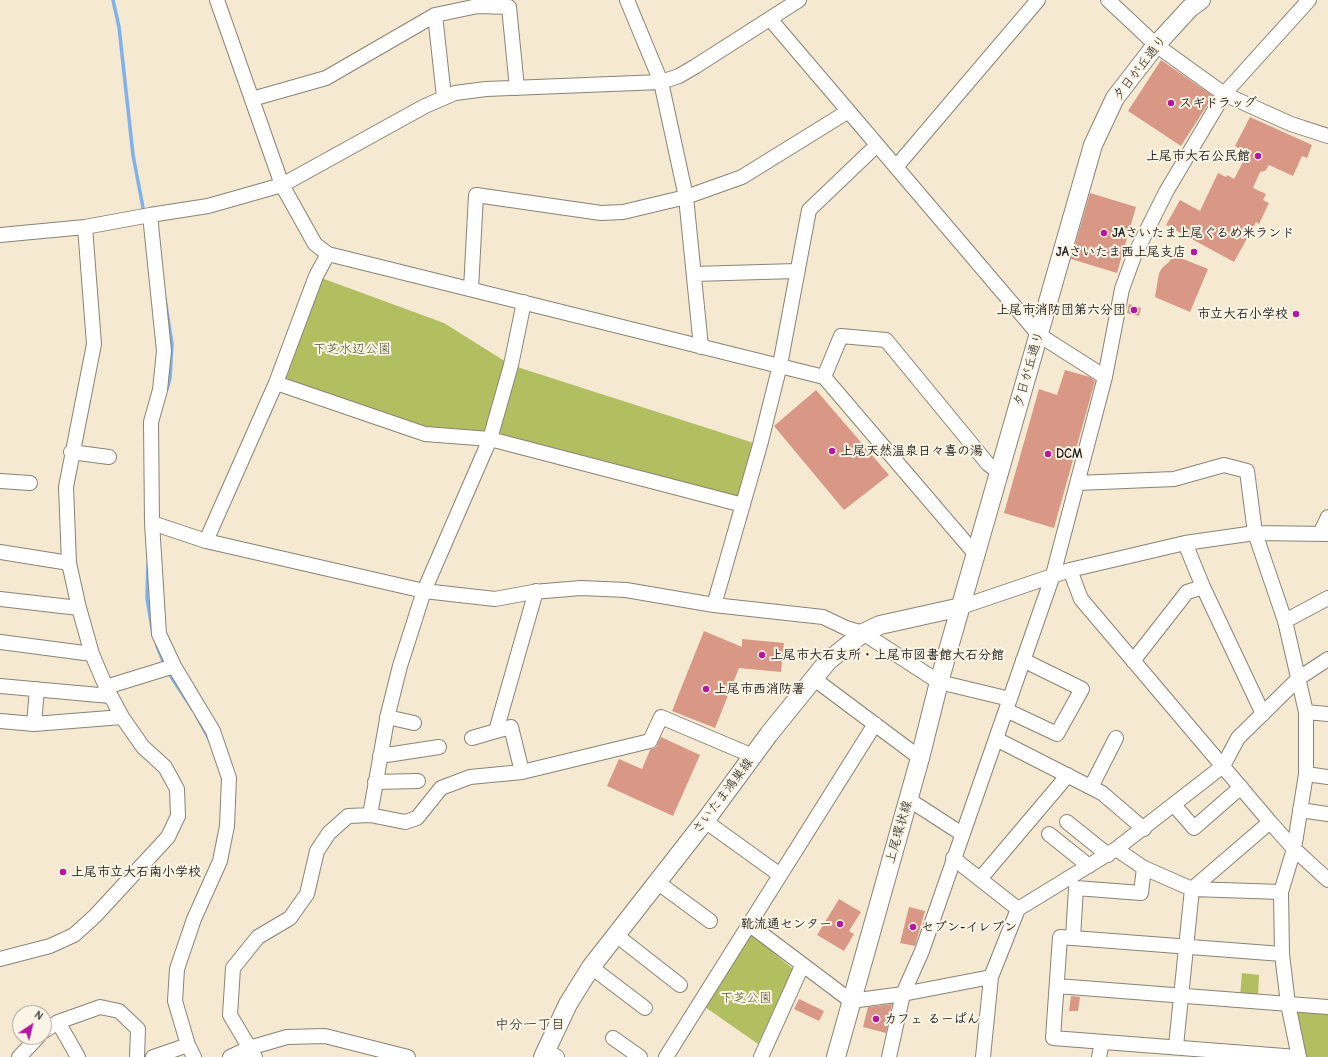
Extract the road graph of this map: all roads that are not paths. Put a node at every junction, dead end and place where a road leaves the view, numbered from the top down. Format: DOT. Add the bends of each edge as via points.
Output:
graph roads {
  1 [pos="217,0"];
  2 [pos="627,0"];
  3 [pos="798,0"];
  4 [pos="1038,0"];
  5 [pos="1108,0"];
  6 [pos="1201,0"];
  7 [pos="1309,0"];
  8 [pos="435,15"];
  9 [pos="770,19"];
  10 [pos="1156,45"];
  11 [pos="661,82"];
  12 [pos="517,88"];
  13 [pos="1224,94"];
  14 [pos="444,97"];
  15 [pos="252,99"];
  16 [pos="847,112"];
  17 [pos="1328,136"];
  18 [pos="877,145"];
  19 [pos="896,167"];
  20 [pos="282,186"];
  21 [pos="686,198"];
  22 [pos="150,215"];
  23 [pos="85,227"];
  24 [pos="0,235"];
  25 [pos="328,254"];
  26 [pos="796,271"];
  27 [pos="694,274"];
  28 [pos="471,289"];
  29 [pos="524,302"];
  30 [pos="1039,335"];
  31 [pos="701,347"];
  32 [pos="780,365"];
  33 [pos="824,376"];
  34 [pos="1105,377"];
  35 [pos="276,383"];
  36 [pos="490,440"];
  37 [pos="71,452"];
  38 [pos="109,457"];
  39 [pos="1000,473"];
  40 [pos="0,481"];
  41 [pos="30,483"];
  42 [pos="1077,483"];
  43 [pos="743,505"];
  44 [pos="1328,517"];
  45 [pos="152,523"];
  46 [pos="1255,533"];
  47 [pos="1324,534"];
  48 [pos="206,541"];
  49 [pos="1186,543"];
  50 [pos="0,552"];
  51 [pos="977,556"];
  52 [pos="69,563"];
  53 [pos="1070,570"];
  54 [pos="1053,575"];
  55 [pos="1203,587"];
  56 [pos="424,590"];
  57 [pos="536,591"];
  58 [pos="1328,598"];
  59 [pos="0,599"];
  60 [pos="714,605"];
  61 [pos="961,607"];
  62 [pos="79,608"];
  63 [pos="1285,621"];
  64 [pos="863,633"];
  65 [pos="0,642"];
  66 [pos="92,654"];
  67 [pos="1328,659"];
  68 [pos="1023,660"];
  69 [pos="1133,660"];
  70 [pos="174,666"];
  71 [pos="814,678"];
  72 [pos="1299,678"];
  73 [pos="939,682"];
  74 [pos="0,686"];
  75 [pos="37,689"];
  76 [pos="108,691"];
  77 [pos="1008,704"];
  78 [pos="1306,712"];
  79 [pos="1263,714"];
  80 [pos="1328,714"];
  81 [pos="122,717"];
  82 [pos="387,717"];
  83 [pos="0,722"];
  84 [pos="414,723"];
  85 [pos="34,724"];
  86 [pos="875,724"];
  87 [pos="496,731"];
  88 [pos="472,738"];
  89 [pos="1116,738"];
  90 [pos="996,739"];
  91 [pos="439,747"];
  92 [pos="380,756"];
  93 [pos="753,756"];
  94 [pos="920,758"];
  95 [pos="1223,766"];
  96 [pos="522,772"];
  97 [pos="1068,774"];
  98 [pos="1306,774"];
  99 [pos="1328,777"];
  100 [pos="418,781"];
  101 [pos="375,782"];
  102 [pos="1091,787"];
  103 [pos="1241,787"];
  104 [pos="908,799"];
  105 [pos="1174,806"];
  106 [pos="1300,810"];
  107 [pos="1328,814"];
  108 [pos="370,815"];
  109 [pos="705,821"];
  110 [pos="1067,822"];
  111 [pos="1270,822"];
  112 [pos="1144,829"];
  113 [pos="962,834"];
  114 [pos="1049,834"];
  115 [pos="1294,849"];
  116 [pos="1112,852"];
  117 [pos="953,858"];
  118 [pos="1089,866"];
  119 [pos="1144,868"];
  120 [pos="780,875"];
  121 [pos="980,879"];
  122 [pos="1328,880"];
  123 [pos="657,882"];
  124 [pos="1192,889"];
  125 [pos="1282,892"];
  126 [pos="1018,909"];
  127 [pos="710,921"];
  128 [pos="750,925"];
  129 [pos="616,935"];
  130 [pos="1073,938"];
  131 [pos="1186,946"];
  132 [pos="1282,954"];
  133 [pos="0,959"];
  134 [pos="802,966"];
  135 [pos="591,967"];
  136 [pos="990,977"];
  137 [pos="680,985"];
  138 [pos="1057,986"];
  139 [pos="903,994"];
  140 [pos="1181,996"];
  141 [pos="851,1001"];
  142 [pos="1288,1004"];
  143 [pos="1328,1007"];
  144 [pos="645,1008"];
  145 [pos="58,1022"];
  146 [pos="52,1025"];
  147 [pos="613,1038"];
  148 [pos="1102,1042"];
  149 [pos="30,1045"];
  150 [pos="1176,1046"];
  151 [pos="191,1051"];
  152 [pos="252,1052"];
  153 [pos="549,1055"];
  154 [pos="19,1057"];
  155 [pos="78,1057"];
  156 [pos="137,1057"];
  157 [pos="153,1057"];
  158 [pos="230,1057"];
  159 [pos="408,1057"];
  160 [pos="640,1057"];
  161 [pos="666,1057"];
  162 [pos="761,1057"];
  163 [pos="836,1057"];
  164 [pos="889,1057"];
  165 [pos="983,1057"];
  166 [pos="1099,1057"];
  167 [pos="1298,1057"];
  1 -- 15 [label="street"];
  2 -- 11 [label="street"];
  3 -- 9 [label="street"];
  4 -- 19 [label="street"];
  5 -- 10 [label="street"];
  6 -- 10 [label="main road, 夕日が丘通り" via="1190,8"];
  7 -- 13 [label="street"];
  8 -- 12 [label="street" via="478,6 509,7"];
  8 -- 14 [label="street"];
  8 -- 15 [label="street" via="326,78"];
  9 -- 11 [label="street" via="679,76"];
  9 -- 16 [label="street"];
  10 -- 13 [label="street"];
  10 -- 30 [label="main road, 夕日が丘通り" via="1115,98 1093,146"];
  11 -- 12 [label="street"];
  11 -- 21 [label="street"];
  12 -- 14 [label="street" via="473,90"];
  13 -- 17 [label="street" via="1291,124"];
  13 -- 34 [label="street" via="1166,192 1134,256 1122,289"];
  14 -- 20 [label="street"];
  15 -- 20 [label="street"];
  16 -- 18 [label="street"];
  16 -- 21 [label="street" via="742,177"];
  18 -- 19 [label="street"];
  18 -- 26 [label="street" via="809,210"];
  19 -- 30 [label="street"];
  20 -- 22 [label="street" via="208,206"];
  20 -- 25 [label="street" via="315,244"];
  21 -- 27 [label="street"];
  21 -- 28 [label="street" via="623,212 601,213 476,196"];
  22 -- 23 [label="street"];
  22 -- 45 [label="street" via="164,351 160,390 152,422"];
  23 -- 24 [label="street"];
  23 -- 37 [label="street" via="94,344"];
  25 -- 28 [label="street"];
  25 -- 35 [label="street" via="316,276"];
  26 -- 27 [label="street"];
  26 -- 32 [label="street"];
  27 -- 31 [label="street"];
  28 -- 29 [label="street"];
  29 -- 31 [label="street"];
  29 -- 36 [label="street" via="511,365"];
  30 -- 34 [label="street"];
  30 -- 39 [label="main road, 夕日が丘通り"];
  31 -- 32 [label="street"];
  32 -- 33 [label="street"];
  32 -- 43 [label="street"];
  33 -- 39 [label="street" via="841,336 886,340 988,464"];
  33 -- 51 [label="street"];
  34 -- 42 [label="street"];
  35 -- 36 [label="street" via="425,434"];
  35 -- 48 [label="street"];
  36 -- 43 [label="street"];
  36 -- 56 [label="street"];
  37 -- 38 [label="street"];
  37 -- 52 [label="street" via="66,487"];
  39 -- 51 [label="main road, 夕日が丘通り"];
  40 -- 41 [label="street"];
  42 -- 46 [label="street" via="1174,479 1224,465 1247,471"];
  42 -- 54 [label="street"];
  43 -- 60 [label="street"];
  44 -- 47 [label="street"];
  45 -- 48 [label="street"];
  45 -- 70 [label="street" via="159,634"];
  46 -- 47 [label="street"];
  46 -- 49 [label="street"];
  46 -- 63 [label="street"];
  48 -- 56 [label="street"];
  49 -- 53 [label="street"];
  49 -- 55 [label="street"];
  50 -- 52 [label="street"];
  51 -- 61 [label="main road, 夕日が丘通り"];
  52 -- 62 [label="street"];
  53 -- 54 [label="street"];
  53 -- 69 [label="street" via="1081,600"];
  54 -- 61 [label="street"];
  54 -- 68 [label="street"];
  55 -- 69 [label="street" via="1187,592"];
  55 -- 79 [label="street"];
  56 -- 57 [label="street" via="495,599"];
  56 -- 82 [label="street"];
  57 -- 60 [label="street" via="581,588 626,590"];
  57 -- 87 [label="street"];
  58 -- 63 [label="street"];
  59 -- 62 [label="street"];
  60 -- 64 [label="street" via="823,617"];
  61 -- 64 [label="main road, さいたま鴻巣線" via="880,625"];
  61 -- 73 [label="main road, 上尾環状線"];
  62 -- 66 [label="street"];
  63 -- 72 [label="street"];
  64 -- 71 [label="main road, さいたま鴻巣線" via="828,661"];
  64 -- 73 [label="street"];
  65 -- 66 [label="street"];
  66 -- 76 [label="street"];
  67 -- 72 [label="street"];
  68 -- 77 [label="street"];
  68 -- 77 [label="street" via="1082,689 1057,734"];
  69 -- 95 [label="street"];
  70 -- 76 [label="street"];
  70 -- 151 [label="street" via="213,731 229,778 227,826 220,861 194,919 177,969 175,1001"];
  71 -- 86 [label="street"];
  71 -- 93 [label="main road, さいたま鴻巣線"];
  72 -- 78 [label="street"];
  72 -- 79 [label="street"];
  73 -- 77 [label="street"];
  73 -- 94 [label="main road, 上尾環状線"];
  74 -- 75 [label="street"];
  75 -- 76 [label="street"];
  75 -- 85 [label="street"];
  76 -- 81 [label="street"];
  77 -- 90 [label="street"];
  78 -- 80 [label="street"];
  78 -- 98 [label="street"];
  79 -- 95 [label="street" via="1238,738"];
  81 -- 85 [label="street"];
  81 -- 133 [label="street" via="143,747 165,766 177,789 178,816 168,837 95,916 74,935 50,946"];
  82 -- 84 [label="street"];
  82 -- 92 [label="street"];
  83 -- 85 [label="street"];
  86 -- 94 [label="street"];
  86 -- 120 [label="street"];
  87 -- 88 [label="street"];
  87 -- 96 [label="street" via="511,727"];
  89 -- 102 [label="street"];
  90 -- 97 [label="street"];
  90 -- 113 [label="street"];
  91 -- 92 [label="street"];
  92 -- 101 [label="street"];
  93 -- 96 [label="street" via="661,717 650,741"];
  93 -- 109 [label="main road, さいたま鴻巣線"];
  94 -- 104 [label="main road, 上尾環状線"];
  95 -- 103 [label="street"];
  95 -- 105 [label="street"];
  96 -- 108 [label="street" via="470,777 441,788 417,818 405,822"];
  97 -- 102 [label="street"];
  97 -- 121 [label="street"];
  98 -- 99 [label="street"];
  98 -- 106 [label="street"];
  100 -- 101 [label="street"];
  101 -- 108 [label="street"];
  102 -- 112 [label="street" via="1102,793"];
  103 -- 105 [label="street" via="1194,828"];
  103 -- 111 [label="street"];
  104 -- 113 [label="street"];
  104 -- 141 [label="main road, 上尾環状線"];
  105 -- 112 [label="street"];
  106 -- 107 [label="street"];
  106 -- 115 [label="street"];
  108 -- 152 [label="street" via="348,816 329,833 317,851 307,894 290,918 258,936 233,968 230,1015"];
  109 -- 120 [label="street"];
  109 -- 123 [label="main road, さいたま鴻巣線"];
  110 -- 116 [label="street"];
  111 -- 115 [label="street"];
  111 -- 124 [label="street"];
  112 -- 116 [label="street"];
  113 -- 117 [label="street"];
  114 -- 118 [label="street"];
  115 -- 122 [label="street"];
  115 -- 125 [label="street"];
  116 -- 118 [label="street"];
  116 -- 119 [label="street"];
  117 -- 121 [label="street"];
  117 -- 139 [label="street" via="922,950"];
  118 -- 126 [label="street"];
  119 -- 124 [label="street"];
  119 -- 130 [label="street" via="1140,893 1076,888"];
  120 -- 128 [label="street"];
  121 -- 126 [label="street"];
  123 -- 127 [label="street"];
  123 -- 129 [label="main road, さいたま鴻巣線"];
  124 -- 125 [label="street"];
  124 -- 131 [label="street"];
  125 -- 132 [label="street"];
  126 -- 136 [label="street"];
  128 -- 134 [label="street"];
  128 -- 161 [label="street"];
  129 -- 135 [label="main road, さいたま鴻巣線"];
  129 -- 137 [label="street"];
  130 -- 131 [label="street"];
  130 -- 138 [label="street" via="1060,937"];
  131 -- 132 [label="street"];
  131 -- 140 [label="street"];
  132 -- 142 [label="street"];
  134 -- 141 [label="street"];
  134 -- 162 [label="street"];
  135 -- 144 [label="street"];
  135 -- 153 [label="main road, さいたま鴻巣線" via="568,1004"];
  136 -- 139 [label="street"];
  136 -- 165 [label="street"];
  138 -- 140 [label="street"];
  138 -- 148 [label="street" via="1053,1038"];
  139 -- 141 [label="street"];
  139 -- 164 [label="street"];
  140 -- 142 [label="street"];
  140 -- 150 [label="street"];
  141 -- 163 [label="main road, 上尾環状線"];
  142 -- 143 [label="street"];
  142 -- 167 [label="street"];
  145 -- 146 [label="street"];
  145 -- 155 [label="street"];
  145 -- 156 [label="street" via="100,1007 119,1011 138,1029"];
  147 -- 160 [label="street"];
  148 -- 150 [label="street"];
  148 -- 166 [label="street"];
  149 -- 154 [label="street"];
  150 -- 167 [label="street"];
  151 -- 157 [label="street"];
  152 -- 158 [label="street"];
  152 -- 159 [label="street" via="287,1037 325,1036"];
}
